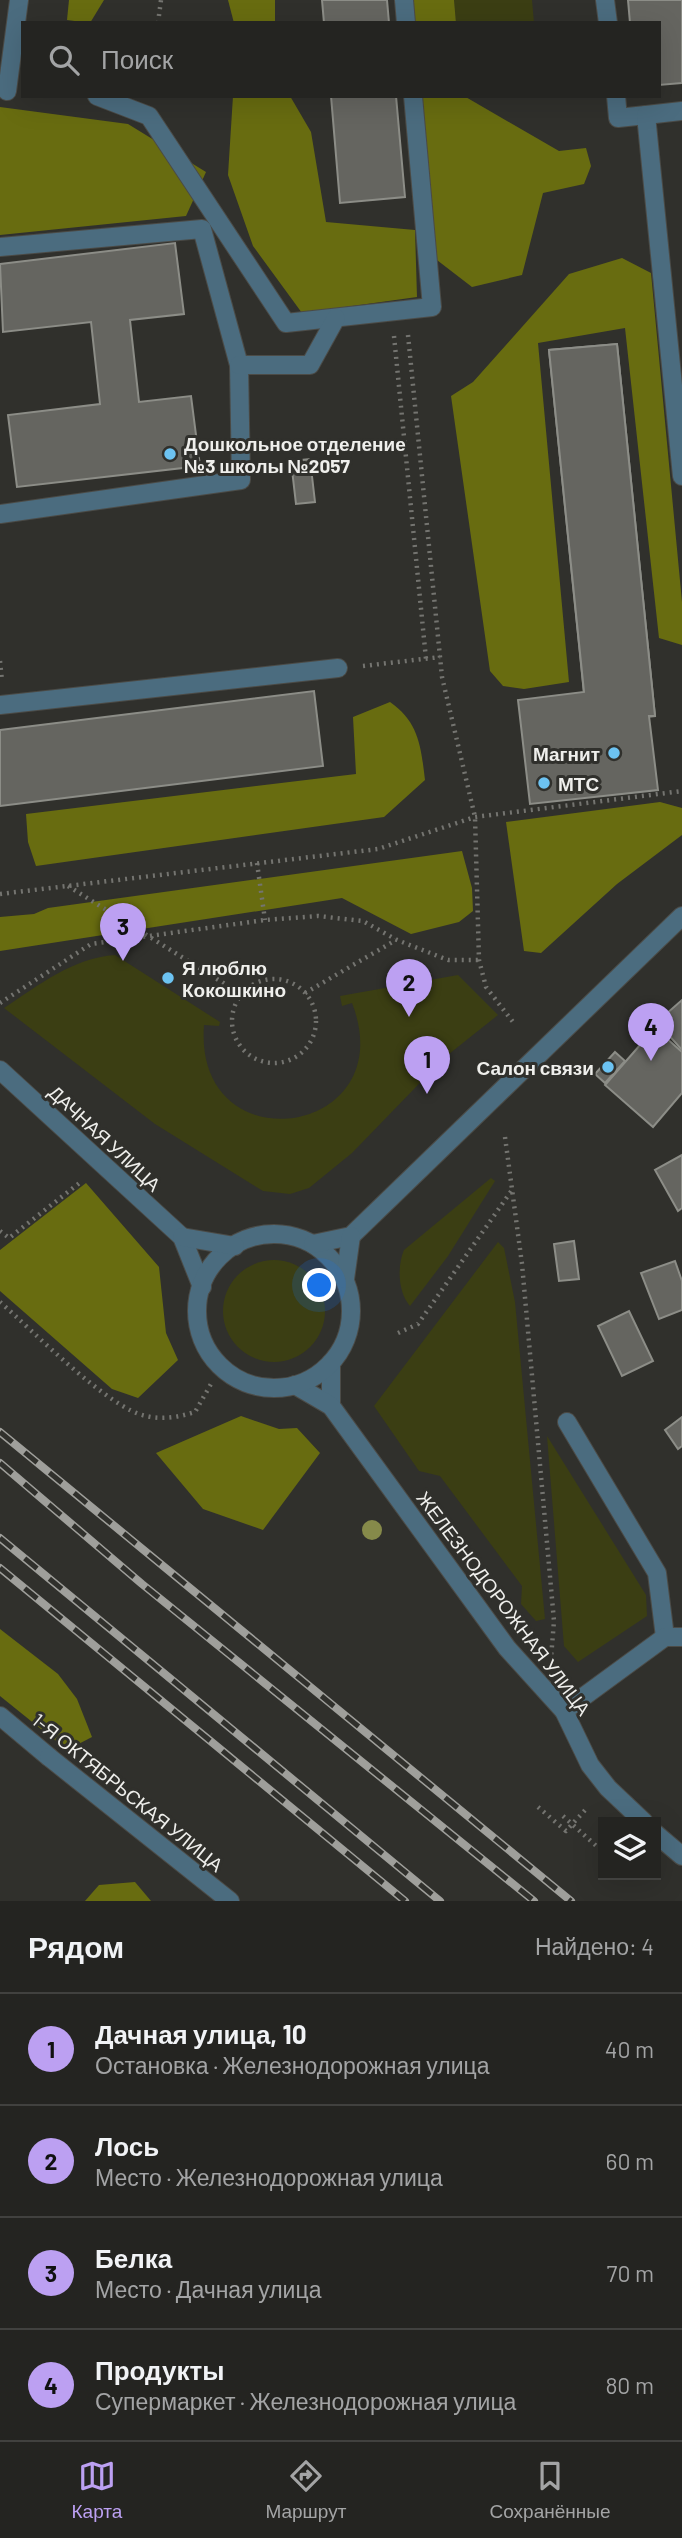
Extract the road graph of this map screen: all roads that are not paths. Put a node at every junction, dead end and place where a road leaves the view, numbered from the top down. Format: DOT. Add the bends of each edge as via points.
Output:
graph roads {
  1 [pos="19,0"];
  2 [pos="404,0"];
  3 [pos="605,0"];
  4 [pos="406,21"];
  5 [pos="608,21"];
  6 [pos="10,92"];
  7 [pos="102,98"];
  8 [pos="413,98"];
  9 [pos="616,98"];
  10 [pos="682,111"];
  11 [pos="646,115"];
  12 [pos="0,247"];
  13 [pos="336,318"];
  14 [pos="239,365"];
  15 [pos="682,476"];
  16 [pos="0,514"];
  17 [pos="338,668"];
  18 [pos="0,705"];
  19 [pos="682,916"];
  20 [pos="0,1070"];
  21 [pos="351,1236"];
  22 [pos="182,1237"];
  23 [pos="313,1244"];
  24 [pos="235,1246"];
  25 [pos="345,1279"];
  26 [pos="202,1287"];
  27 [pos="331,1363"];
  28 [pos="295,1385"];
  29 [pos="331,1406"];
  30 [pos="567,1422"];
  31 [pos="673,1637"];
  32 [pos="564,1711"];
  33 [pos="0,1716"];
  34 [pos="639,1817"];
  35 [pos="661,1838"];
  36 [pos="682,1856"];
  37 [pos="230,1901"];
  1 -- 6 [label="street"];
  2 -- 4 [label="street"];
  3 -- 5 [label="street"];
  7 -- 13 [label="street" via="149,116 286,323"];
  8 -- 13 [label="street" via="432,307"];
  9 -- 11 [label="street" via="618,118"];
  10 -- 11 [label="street"];
  11 -- 15 [label="street"];
  12 -- 14 [label="street" via="202,229"];
  13 -- 14 [label="street" via="310,365"];
  14 -- 16 [label="street" via="242,480"];
  17 -- 18 [label="street"];
  19 -- 21 [label="street"];
  20 -- 22 [label="street, ДАЧНАЯ УЛИЦА"];
  21 -- 23 [label="street"];
  21 -- 25 [label="street"];
  22 -- 24 [label="street"];
  22 -- 26 [label="street, ДАЧНАЯ УЛИЦА"];
  23 -- 24 [label="street" via="290,1235 266,1234"];
  23 -- 25 [label="street" via="332,1259"];
  24 -- 26 [label="street" via="207,1273"];
  25 -- 27 [label="street" via="350,1327"];
  26 -- 28 [label="street" via="198,1319 204,1343 217,1363 236,1378 259,1387"];
  27 -- 28 [label="street"];
  27 -- 29 [label="street"];
  28 -- 29 [label="street, ЖЕЛЕЗНОДОРОЖНАЯ УЛИЦА"];
  29 -- 32 [label="street, ЖЕЛЕЗНОДОРОЖНАЯ УЛИЦА" via="507,1648"];
  30 -- 31 [label="street" via="657,1573"];
  31 -- 32 [label="street"];
  32 -- 34 [label="street, ЖЕЛЕЗНОДОРОЖНАЯ УЛИЦА" via="590,1765"];
  33 -- 37 [label="street, 1-Я ОКТЯБРЬСКАЯ УЛИЦА"];
  35 -- 36 [label="street"];
}
